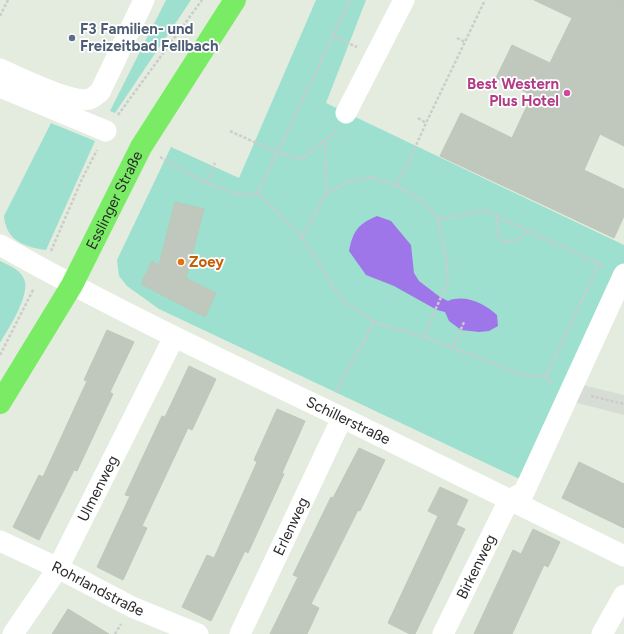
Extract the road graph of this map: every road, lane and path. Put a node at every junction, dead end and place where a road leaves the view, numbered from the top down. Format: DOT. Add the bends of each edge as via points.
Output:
graph roads {
  1 [pos="8,0"];
  2 [pos="144,0"];
  3 [pos="235,0"];
  4 [pos="350,0"];
  5 [pos="404,0"];
  6 [pos="485,0"];
  7 [pos="0,16"];
  8 [pos="332,36"];
  9 [pos="457,38"];
  10 [pos="465,42"];
  11 [pos="375,55"];
  12 [pos="0,69"];
  13 [pos="0,87"];
  14 [pos="346,113"];
  15 [pos="418,118"];
  16 [pos="426,123"];
  17 [pos="106,131"];
  18 [pos="230,131"];
  19 [pos="326,140"];
  20 [pos="276,152"];
  21 [pos="167,161"];
  22 [pos="215,163"];
  23 [pos="206,183"];
  24 [pos="396,186"];
  25 [pos="258,193"];
  26 [pos="326,194"];
  27 [pos="497,216"];
  28 [pos="438,218"];
  29 [pos="526,231"];
  30 [pos="302,237"];
  31 [pos="0,245"];
  32 [pos="43,269"];
  33 [pos="624,274"];
  34 [pos="72,285"];
  35 [pos="374,322"];
  36 [pos="464,322"];
  37 [pos="174,337"];
  38 [pos="424,337"];
  39 [pos="453,348"];
  40 [pos="0,355"];
  41 [pos="546,376"];
  42 [pos="569,393"];
  43 [pos="0,403"];
  44 [pos="624,404"];
  45 [pos="334,414"];
  46 [pos="509,500"];
  47 [pos="0,541"];
  48 [pos="624,556"];
  49 [pos="58,568"];
  50 [pos="624,595"];
  51 [pos="122,624"];
  52 [pos="13,634"];
  53 [pos="115,634"];
  54 [pos="198,634"];
  55 [pos="240,634"];
  56 [pos="443,634"];
  57 [pos="602,634"];
  1 -- 7 [label="path"];
  2 -- 12 [label="street" via="100,92 91,99 79,100"];
  3 -- 34 [label="main road, Esslinger Straße" via="141,147"];
  4 -- 8 [label="path"];
  5 -- 11 [label="street"];
  6 -- 10 [label="path"];
  8 -- 11 [label="path"];
  8 -- 20 [label="path"];
  9 -- 10 [label="path"];
  10 -- 16 [label="path"];
  11 -- 14 [label="street"];
  13 -- 17 [label="street"];
  14 -- 19 [label="path" via="338,129"];
  15 -- 16 [label="path"];
  16 -- 24 [label="path"];
  18 -- 20 [label="path"];
  19 -- 20 [label="path" via="301,159"];
  19 -- 26 [label="path"];
  20 -- 25 [label="path"];
  21 -- 23 [label="path"];
  22 -- 23 [label="path"];
  23 -- 25 [label="path" via="239,195"];
  24 -- 26 [label="path" via="370,177 345,183"];
  24 -- 28 [label="path" via="424,202"];
  25 -- 30 [label="path"];
  26 -- 30 [label="path"];
  27 -- 28 [label="path" via="488,210"];
  27 -- 29 [label="path"];
  27 -- 29 [label="path" via="497,234 503,242 515,241"];
  28 -- 38 [label="path" via="448,279"];
  29 -- 41 [label="path" via="599,264"];
  30 -- 35 [label="path" via="343,301"];
  31 -- 32 [label="street, Schillerstraße"];
  32 -- 34 [label="street, Schillerstraße"];
  32 -- 40 [label="path"];
  33 -- 42 [label="street"];
  34 -- 37 [label="street, Schillerstraße"];
  34 -- 43 [label="main road, Esslinger Straße"];
  35 -- 38 [label="path"];
  35 -- 45 [label="path"];
  36 -- 39 [label="path"];
  37 -- 45 [label="street, Schillerstraße"];
  37 -- 49 [label="street, Ulmenweg"];
  38 -- 39 [label="path"];
  39 -- 41 [label="path" via="526,376"];
  41 -- 42 [label="path" via="553,386"];
  42 -- 44 [label="path"];
  42 -- 46 [label="street" via="524,492"];
  45 -- 46 [label="street, Schillerstraße"];
  45 -- 55 [label="street, Erlenweg"];
  46 -- 48 [label="street, Schillerstraße"];
  46 -- 56 [label="street, Birkenweg"];
  47 -- 49 [label="street, Rohrlandstraße"];
  49 -- 52 [label="street, Ulmenweg"];
  49 -- 54 [label="street, Rohrlandstraße" via="132,607"];
  50 -- 57 [label="street"];
  51 -- 53 [label="path"];
}
